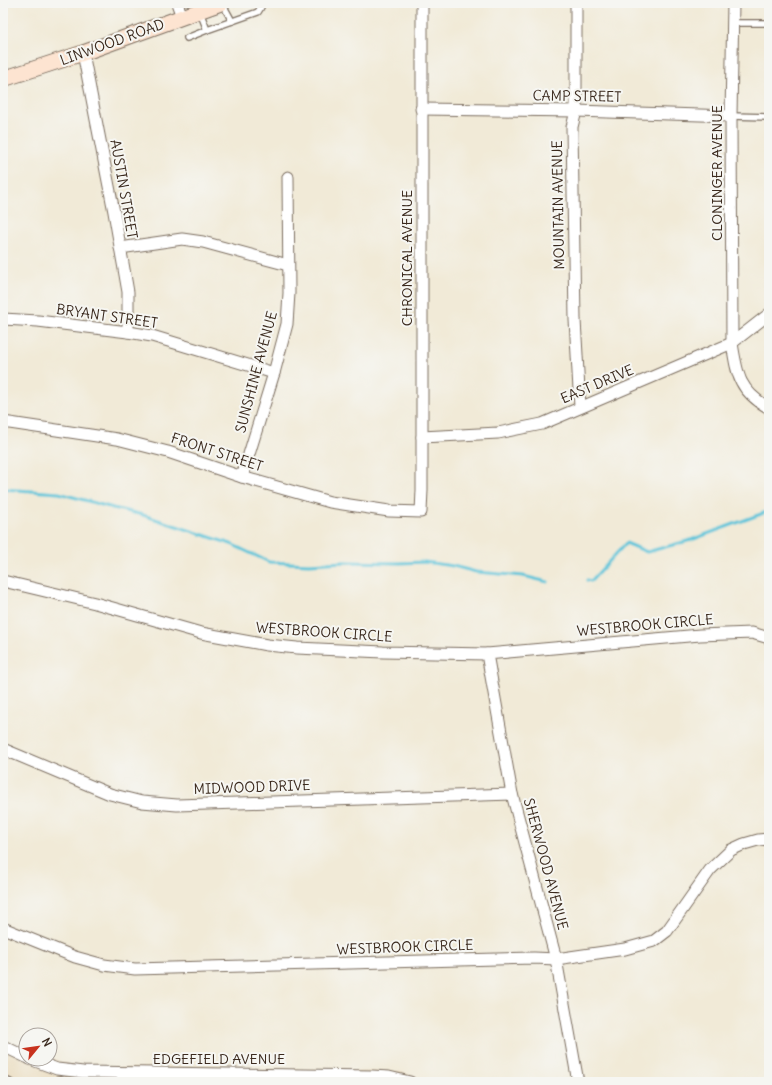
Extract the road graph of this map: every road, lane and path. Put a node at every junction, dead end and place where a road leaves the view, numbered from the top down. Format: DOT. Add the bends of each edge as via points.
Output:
graph roads {
  1 [pos="221,3"];
  2 [pos="261,3"];
  3 [pos="422,3"];
  4 [pos="576,3"];
  5 [pos="733,3"];
  6 [pos="180,10"];
  7 [pos="199,10"];
  8 [pos="232,21"];
  9 [pos="733,23"];
  10 [pos="769,24"];
  11 [pos="207,30"];
  12 [pos="187,38"];
  13 [pos="83,53"];
  14 [pos="3,79"];
  15 [pos="422,109"];
  16 [pos="576,110"];
  17 [pos="731,116"];
  18 [pos="769,117"];
  19 [pos="288,177"];
  20 [pos="120,248"];
  21 [pos="288,265"];
  22 [pos="769,314"];
  23 [pos="3,319"];
  24 [pos="128,332"];
  25 [pos="732,343"];
  26 [pos="274,373"];
  27 [pos="580,407"];
  28 [pos="769,408"];
  29 [pos="3,422"];
  30 [pos="422,437"];
  31 [pos="242,477"];
  32 [pos="421,512"];
  33 [pos="3,581"];
  34 [pos="769,638"];
  35 [pos="487,654"];
  36 [pos="3,749"];
  37 [pos="512,794"];
  38 [pos="769,839"];
  39 [pos="3,928"];
  40 [pos="556,959"];
  41 [pos="3,1046"];
  42 [pos="18,1053"];
  43 [pos="52,1067"];
  44 [pos="3,1079"];
  45 [pos="10,1082"];
  46 [pos="410,1082"];
  47 [pos="578,1082"];
  1 -- 7 [label="main road, LINWOOD ROAD"];
  1 -- 8 [label="lane"];
  2 -- 8 [label="lane" via="258,12"];
  3 -- 15 [label="street, CHRONICAL AVENUE"];
  4 -- 16 [label="street, MOUNTAIN AVENUE"];
  5 -- 9 [label="street, CLONINGER AVENUE"];
  6 -- 7 [label="main road, LINWOOD ROAD"];
  6 -- 13 [label="main road, LINWOOD ROAD"];
  7 -- 11 [label="lane"];
  8 -- 11 [label="lane"];
  9 -- 10 [label="lane"];
  9 -- 17 [label="street, CLONINGER AVENUE"];
  11 -- 12 [label="lane"];
  13 -- 14 [label="main road, LINWOOD ROAD"];
  13 -- 20 [label="street, AUSTIN STREET"];
  15 -- 16 [label="street, CAMP STREET"];
  15 -- 30 [label="street, CHRONICAL AVENUE"];
  16 -- 17 [label="street, CAMP STREET"];
  16 -- 27 [label="street, MOUNTAIN AVENUE" via="572,142 575,320"];
  17 -- 18 [label="lane"];
  17 -- 25 [label="street, CLONINGER AVENUE"];
  19 -- 21 [label="street, SUNSHINE AVENUE"];
  20 -- 21 [label="street" via="182,239 203,242"];
  20 -- 24 [label="street, AUSTIN STREET" via="128,292"];
  21 -- 26 [label="street, SUNSHINE AVENUE" via="288,324"];
  22 -- 25 [label="street, EAST DRIVE"];
  23 -- 24 [label="street, BRYANT STREET"];
  24 -- 26 [label="street, BRYANT STREET" via="152,336"];
  25 -- 27 [label="street, EAST DRIVE"];
  25 -- 28 [label="street, CLONINGER AVENUE" via="740,381 749,394"];
  26 -- 31 [label="street, SUNSHINE AVENUE"];
  27 -- 30 [label="street, EAST DRIVE" via="542,424 498,433"];
  29 -- 31 [label="street, FRONT STREET" via="117,439 168,452"];
  30 -- 32 [label="street, CHRONICAL AVENUE"];
  31 -- 32 [label="street, FRONT STREET" via="330,502 389,511"];
  33 -- 35 [label="street, WESTBROOK CIRCLE" via="95,603 201,633 267,645 383,652"];
  34 -- 35 [label="street, WESTBROOK CIRCLE" via="752,633 700,635"];
  35 -- 37 [label="street, SHERWOOD AVENUE"];
  36 -- 37 [label="street, MIDWOOD DRIVE" via="110,794 142,802 177,804"];
  37 -- 40 [label="street, SHERWOOD AVENUE"];
  38 -- 40 [label="street, WESTBROOK CIRCLE" via="744,844 731,850 710,870 667,931 654,941 624,949"];
  39 -- 40 [label="street, WESTBROOK CIRCLE" via="75,957 104,965 135,969"];
  40 -- 47 [label="street, SHERWOOD AVENUE"];
  41 -- 42 [label="street"];
  43 -- 46 [label="street, EDGEFIELD AVENUE" via="83,1072 372,1076"];
  44 -- 45 [label="lane"];
}
